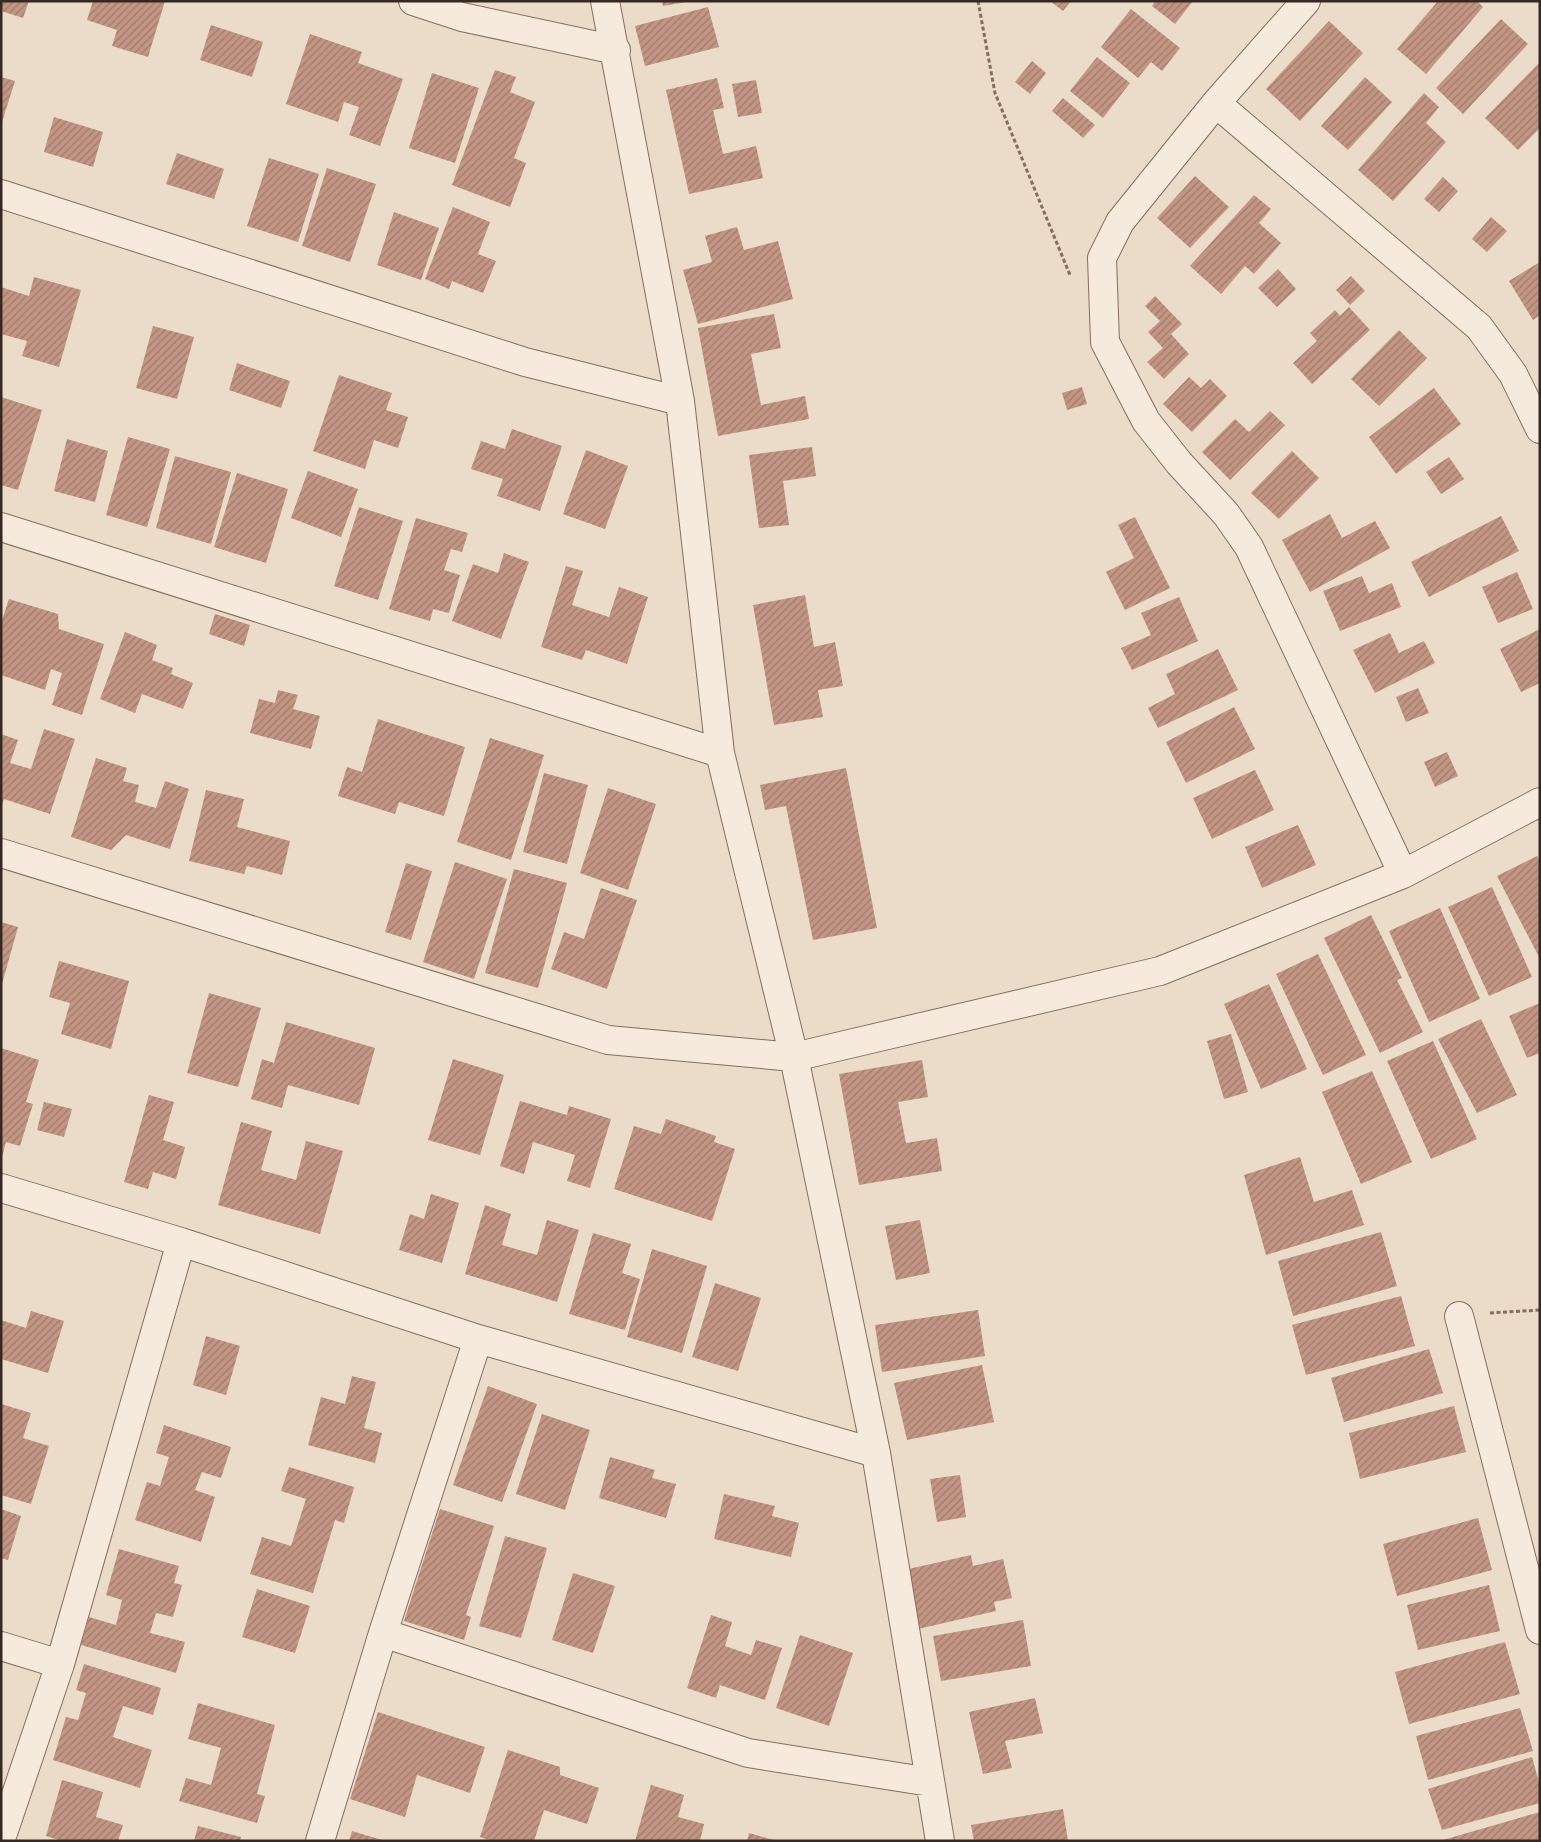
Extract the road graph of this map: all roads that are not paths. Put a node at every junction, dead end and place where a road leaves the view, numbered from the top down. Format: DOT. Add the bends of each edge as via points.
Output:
graph roads {
  1 [pos="413,1"];
  2 [pos="605,1"];
  3 [pos="1306,1"];
  4 [pos="616,50"];
  5 [pos="1216,103"];
  6 [pos="1,194"];
  7 [pos="680,401"];
  8 [pos="1540,429"];
  9 [pos="1,527"];
  10 [pos="720,753"];
  11 [pos="1540,802"];
  12 [pos="1,853"];
  13 [pos="1403,874"];
  14 [pos="794,1057"];
  15 [pos="1,1188"];
  16 [pos="181,1242"];
  17 [pos="1459,1316"];
  18 [pos="478,1339"];
  19 [pos="876,1453"];
  20 [pos="1540,1630"];
  21 [pos="383,1633"];
  22 [pos="1,1646"];
  23 [pos="60,1664"];
  24 [pos="930,1782"];
  25 [pos="1,1839"];
  26 [pos="320,1841"];
  27 [pos="940,1841"];
  1 -- 4 [label="street" via="462,17"];
  2 -- 4 [label="street"];
  3 -- 5 [label="street"];
  4 -- 7 [label="street"];
  5 -- 8 [label="street" via="1479,327 1513,374"];
  5 -- 13 [label="street" via="1120,222 1102,258 1105,342 1146,421 1226,514 1249,547"];
  6 -- 7 [label="street" via="525,362"];
  7 -- 10 [label="street"];
  9 -- 10 [label="street"];
  10 -- 14 [label="street"];
  11 -- 13 [label="street"];
  12 -- 14 [label="street" via="608,1040"];
  13 -- 14 [label="street" via="1160,971"];
  14 -- 19 [label="street"];
  15 -- 16 [label="street"];
  16 -- 18 [label="street"];
  16 -- 23 [label="street"];
  17 -- 20 [label="street"];
  18 -- 19 [label="street"];
  18 -- 21 [label="street"];
  19 -- 24 [label="street"];
  21 -- 24 [label="street" via="748,1753"];
  21 -- 26 [label="street"];
  22 -- 23 [label="street"];
  23 -- 25 [label="street"];
  24 -- 27 [label="street"];
}
